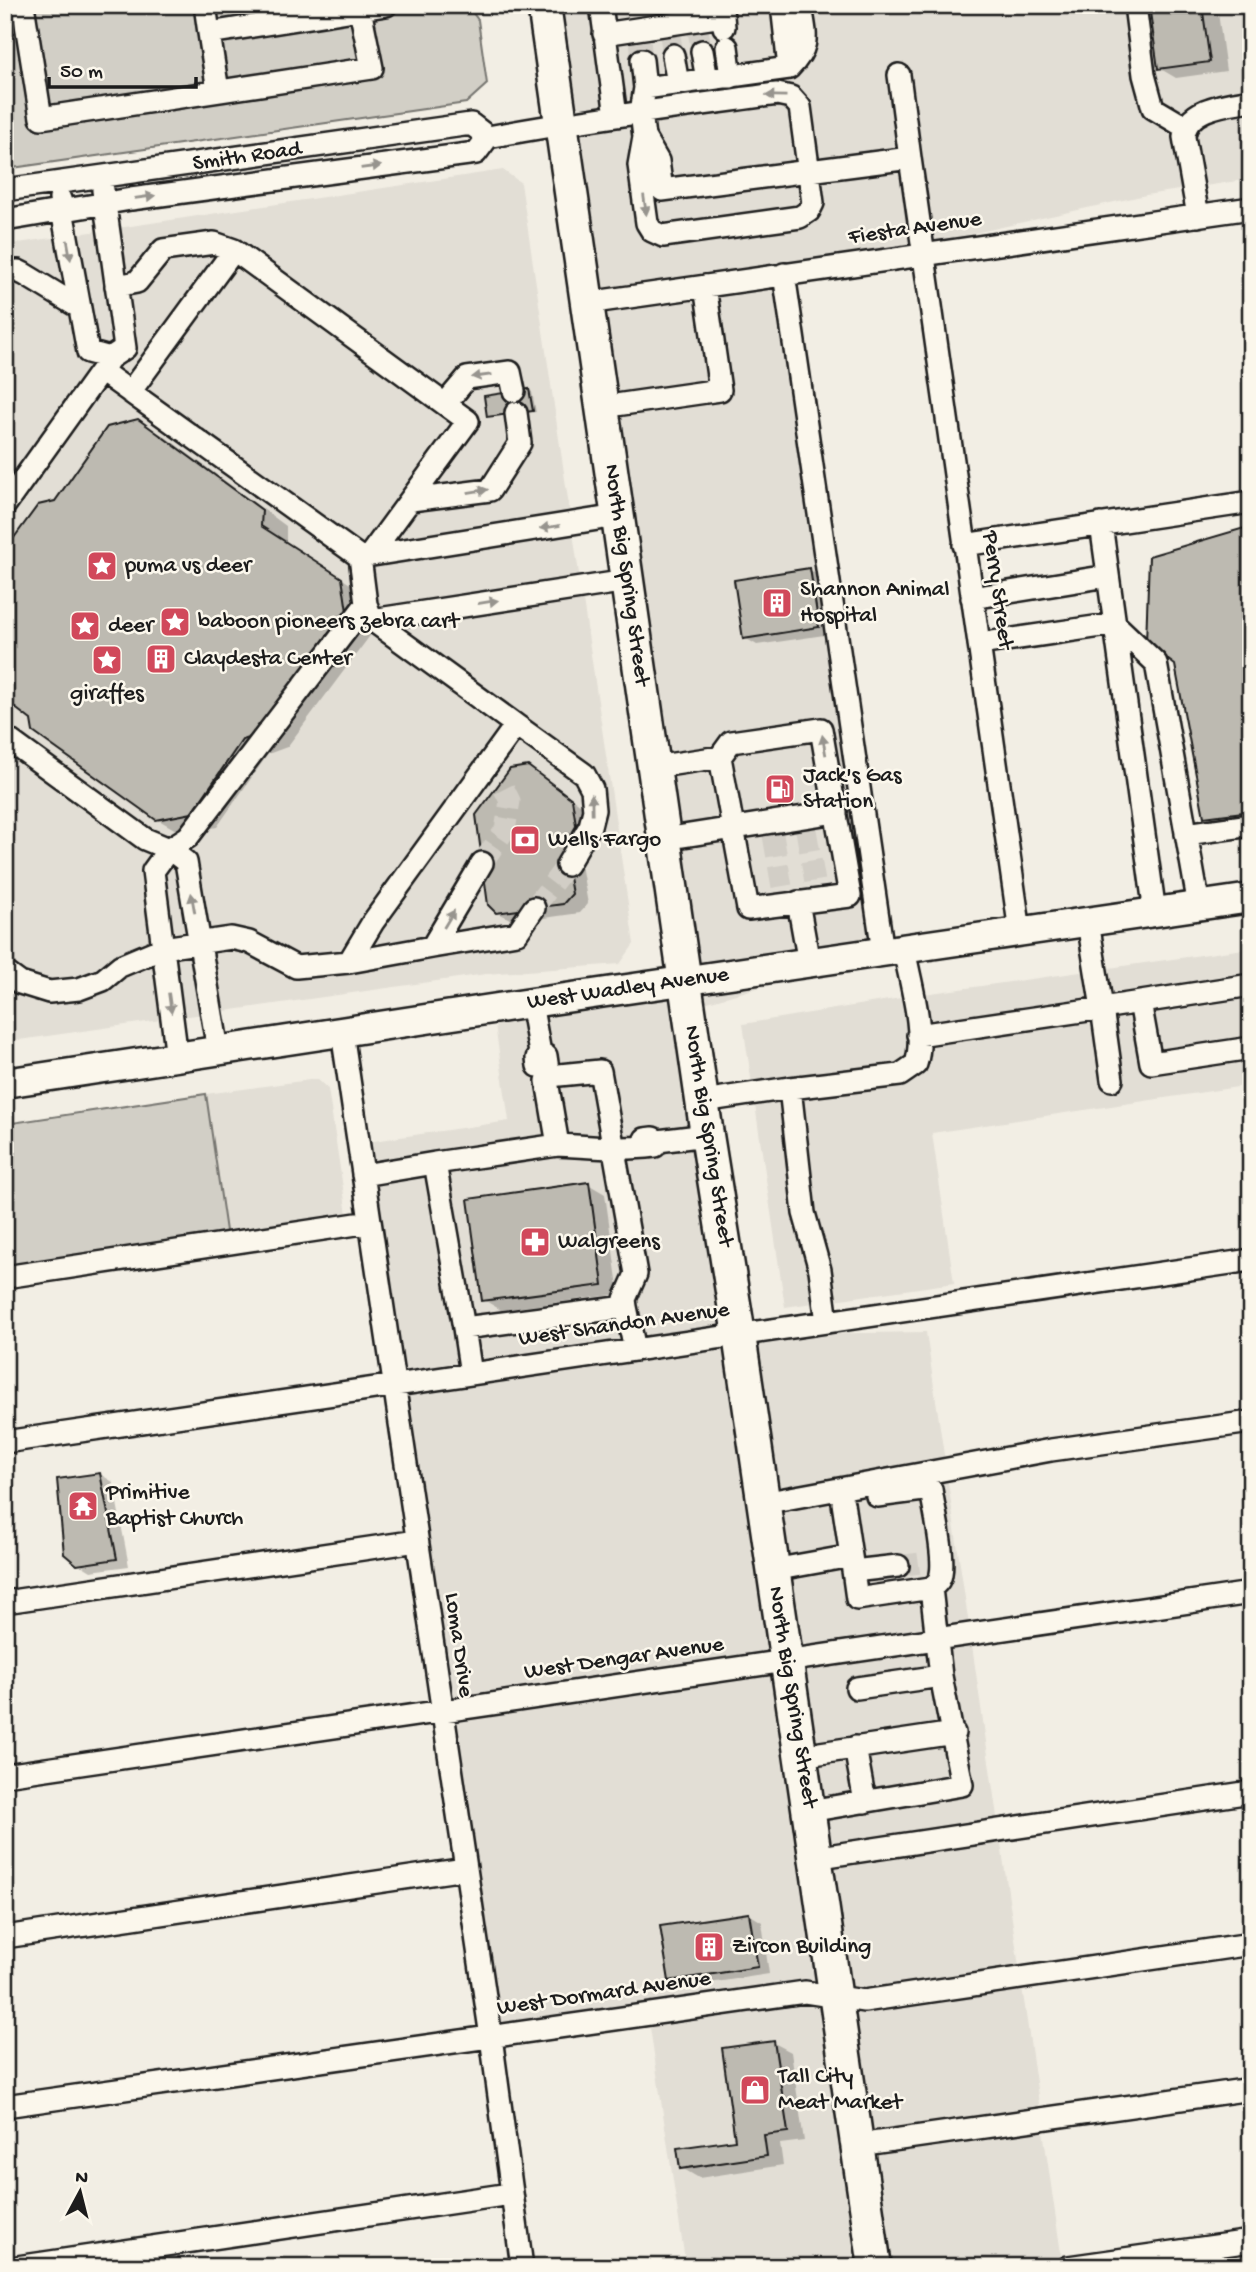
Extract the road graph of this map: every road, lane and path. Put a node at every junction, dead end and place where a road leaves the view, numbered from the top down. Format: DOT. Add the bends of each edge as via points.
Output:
graph roads {
  1 [pos="23,5"];
  2 [pos="205,5"];
  3 [pos="386,5"];
  4 [pos="544,5"];
  5 [pos="601,5"];
  6 [pos="782,5"];
  7 [pos="801,5"];
  8 [pos="1135,5"];
  9 [pos="360,9"];
  10 [pos="209,33"];
  11 [pos="604,34"];
  12 [pos="699,34"];
  13 [pos="670,38"];
  14 [pos="640,43"];
  15 [pos="789,68"];
  16 [pos="899,75"];
  17 [pos="731,77"];
  18 [pos="707,80"];
  19 [pos="678,84"];
  20 [pos="645,88"];
  21 [pos="218,91"];
  22 [pos="1251,100"];
  23 [pos="640,112"];
  24 [pos="616,116"];
  25 [pos="561,123"];
  26 [pos="1185,127"];
  27 [pos="488,137"];
  28 [pos="644,137"];
  29 [pos="909,158"];
  30 [pos="809,171"];
  31 [pos="101,177"];
  32 [pos="57,183"];
  33 [pos="5,190"];
  34 [pos="104,204"];
  35 [pos="1251,208"];
  36 [pos="62,210"];
  37 [pos="1198,216"];
  38 [pos="5,220"];
  39 [pos="234,250"];
  40 [pos="922,254"];
  41 [pos="5,272"];
  42 [pos="784,274"];
  43 [pos="116,286"];
  44 [pos="705,286"];
  45 [pos="587,303"];
  46 [pos="80,308"];
  47 [pos="112,359"];
  48 [pos="130,392"];
  49 [pos="445,404"];
  50 [pos="602,407"];
  51 [pos="14,475"];
  52 [pos="411,500"];
  53 [pos="1251,502"];
  54 [pos="5,505"];
  55 [pos="617,516"];
  56 [pos="1101,524"];
  57 [pos="964,545"];
  58 [pos="365,556"];
  59 [pos="1108,576"];
  60 [pos="627,581"];
  61 [pos="972,598"];
  62 [pos="369,612"];
  63 [pos="1115,624"];
  64 [pos="978,644"];
  65 [pos="516,725"];
  66 [pos="5,737"];
  67 [pos="720,757"];
  68 [pos="654,768"];
  69 [pos="836,812"];
  70 [pos="1251,825"];
  71 [pos="733,828"];
  72 [pos="1186,834"];
  73 [pos="664,839"];
  74 [pos="177,856"];
  75 [pos="482,863"];
  76 [pos="567,865"];
  77 [pos="800,895"];
  78 [pos="1251,898"];
  79 [pos="1199,906"];
  80 [pos="534,908"];
  81 [pos="1155,913"];
  82 [pos="1088,922"];
  83 [pos="1020,932"];
  84 [pos="201,944"];
  85 [pos="432,947"];
  86 [pos="163,948"];
  87 [pos="894,951"];
  88 [pos="349,962"];
  89 [pos="809,963"];
  90 [pos="684,981"];
  91 [pos="10,982"];
  92 [pos="1251,985"];
  93 [pos="1140,1002"];
  94 [pos="531,1003"];
  95 [pos="1102,1008"];
  96 [pos="342,1032"];
  97 [pos="918,1035"];
  98 [pos="1251,1048"];
  99 [pos="218,1051"];
  100 [pos="177,1057"];
  101 [pos="548,1079"];
  102 [pos="1112,1080"];
  103 [pos="5,1083"];
  104 [pos="790,1088"];
  105 [pos="703,1101"];
  106 [pos="707,1135"];
  107 [pos="558,1144"];
  108 [pos="621,1147"];
  109 [pos="435,1163"];
  110 [pos="363,1175"];
  111 [pos="370,1222"];
  112 [pos="1251,1260"];
  113 [pos="5,1277"];
  114 [pos="626,1307"];
  115 [pos="827,1322"];
  116 [pos="464,1328"];
  117 [pos="739,1335"];
  118 [pos="635,1350"];
  119 [pos="471,1374"];
  120 [pos="394,1385"];
  121 [pos="1251,1422"];
  122 [pos="5,1442"];
  123 [pos="877,1496"];
  124 [pos="763,1503"];
  125 [pos="843,1503"];
  126 [pos="417,1541"];
  127 [pos="852,1564"];
  128 [pos="898,1566"];
  129 [pos="773,1570"];
  130 [pos="932,1588"];
  131 [pos="1251,1593"];
  132 [pos="5,1602"];
  133 [pos="938,1639"];
  134 [pos="786,1662"];
  135 [pos="941,1676"];
  136 [pos="857,1688"];
  137 [pos="441,1711"];
  138 [pos="954,1733"];
  139 [pos="879,1744"];
  140 [pos="855,1747"];
  141 [pos="800,1756"];
  142 [pos="5,1775"];
  143 [pos="1251,1792"];
  144 [pos="903,1796"];
  145 [pos="865,1802"];
  146 [pos="809,1811"];
  147 [pos="814,1858"];
  148 [pos="465,1869"];
  149 [pos="5,1937"];
  150 [pos="1251,1944"];
  151 [pos="835,1996"];
  152 [pos="491,2037"];
  153 [pos="1251,2089"];
  154 [pos="5,2106"];
  155 [pos="858,2145"];
  156 [pos="510,2194"];
  157 [pos="1251,2241"];
  158 [pos="1109,2264"];
  159 [pos="17,2267"];
  160 [pos="522,2267"];
  161 [pos="875,2267"];
  162 [pos="1068,2267"];
  1 -- 21 [label="street" via="41,118"];
  2 -- 10 [label="street"];
  3 -- 9 [label="street"];
  4 -- 25 [label="highway, North Big Spring Street"];
  5 -- 11 [label="street"];
  6 -- 15 [label="street"];
  7 -- 15 [label="street" via="806,42"];
  8 -- 26 [label="street" via="1153,107"];
  9 -- 10 [label="street"];
  9 -- 21 [label="street" via="372,68"];
  10 -- 21 [label="street"];
  11 -- 14 [label="street"];
  11 -- 24 [label="street"];
  12 -- 13 [label="street"];
  12 -- 17 [label="street" via="723,16"];
  12 -- 18 [label="street"];
  13 -- 14 [label="street"];
  13 -- 19 [label="street"];
  14 -- 20 [label="street"];
  15 -- 17 [label="street"];
  16 -- 29 [label="street, Perry Street"];
  17 -- 18 [label="street"];
  18 -- 19 [label="street"];
  19 -- 20 [label="street"];
  20 -- 23 [label="street"];
  22 -- 26 [label="street" via="1193,116"];
  23 -- 24 [label="street, Smith Road"];
  23 -- 28 [label="street"];
  30 -- 23 [label="street, Smith Road, one-way" via="800,107 790,97 777,94"];
  24 -- 25 [label="street, Smith Road"];
  25 -- 27 [label="street, Smith Road"];
  25 -- 45 [label="highway, North Big Spring Street"];
  26 -- 37 [label="street"];
  27 -- 31 [label="street, Smith Road" via="471,124"];
  34 -- 27 [label="street, Smith Road, one-way" via="476,153"];
  28 -- 30 [label="street" via="658,161 662,190"];
  28 -- 30 [label="street, one-way" via="639,165 647,223 663,236 800,217 813,203"];
  29 -- 30 [label="street"];
  29 -- 40 [label="street, Perry Street"];
  31 -- 32 [label="street, Smith Road"];
  31 -- 34 [label="street"];
  32 -- 33 [label="street, Smith Road"];
  32 -- 36 [label="street"];
  34 -- 36 [label="street, Smith Road"];
  34 -- 43 [label="street"];
  35 -- 37 [label="street, Fiesta Avenue"];
  36 -- 38 [label="street, Smith Road"];
  36 -- 46 [label="street, one-way"];
  37 -- 40 [label="street, Fiesta Avenue"];
  39 -- 43 [label="street" via="214,243 163,250 138,282"];
  39 -- 48 [label="street"];
  39 -- 49 [label="street"];
  40 -- 42 [label="street, Fiesta Avenue"];
  40 -- 57 [label="street, Perry Street"];
  41 -- 46 [label="street" via="18,271"];
  42 -- 44 [label="street, Fiesta Avenue"];
  42 -- 87 [label="street"];
  43 -- 47 [label="street"];
  44 -- 45 [label="street, Fiesta Avenue"];
  44 -- 50 [label="street" via="720,390"];
  45 -- 50 [label="highway, North Big Spring Street"];
  46 -- 47 [label="street" via="88,352"];
  47 -- 48 [label="street"];
  47 -- 51 [label="street"];
  48 -- 58 [label="street"];
  49 -- 52 [label="street" via="468,421"];
  52 -- 49 [label="street, one-way" via="490,490 520,443 510,372 467,378"];
  50 -- 55 [label="highway, North Big Spring Street"];
  51 -- 54 [label="street"];
  52 -- 58 [label="street"];
  53 -- 56 [label="street"];
  55 -- 58 [label="street, one-way"];
  55 -- 60 [label="highway, North Big Spring Street"];
  56 -- 57 [label="street"];
  56 -- 59 [label="street"];
  57 -- 61 [label="street, Perry Street"];
  58 -- 62 [label="street"];
  59 -- 61 [label="street"];
  59 -- 63 [label="street"];
  62 -- 60 [label="street, one-way"];
  60 -- 68 [label="highway, North Big Spring Street"];
  61 -- 64 [label="street, Perry Street"];
  62 -- 65 [label="street"];
  62 -- 74 [label="street"];
  63 -- 64 [label="street"];
  63 -- 72 [label="street" via="1156,663"];
  63 -- 81 [label="street"];
  64 -- 83 [label="street, Perry Street"];
  76 -- 65 [label="street, one-way" via="590,826 592,789 584,774"];
  65 -- 88 [label="street" via="493,775 373,922"];
  66 -- 74 [label="street" via="145,839"];
  67 -- 68 [label="street"];
  69 -- 67 [label="street, one-way" via="821,729 731,742"];
  67 -- 71 [label="street"];
  68 -- 73 [label="highway, North Big Spring Street"];
  69 -- 71 [label="street" via="805,824"];
  69 -- 77 [label="street" via="850,896"];
  70 -- 72 [label="street"];
  71 -- 73 [label="street"];
  71 -- 77 [label="street" via="748,909"];
  72 -- 79 [label="street"];
  73 -- 90 [label="highway, North Big Spring Street"];
  84 -- 74 [label="street, one-way"];
  74 -- 86 [label="street" via="153,871"];
  85 -- 75 [label="street, one-way"];
  77 -- 89 [label="street"];
  78 -- 79 [label="main road, West Wadley Avenue"];
  79 -- 81 [label="main road, West Wadley Avenue"];
  80 -- 85 [label="street" via="517,933"];
  81 -- 82 [label="main road, West Wadley Avenue"];
  82 -- 83 [label="main road, West Wadley Avenue"];
  82 -- 95 [label="street"];
  83 -- 87 [label="main road, West Wadley Avenue"];
  84 -- 86 [label="street"];
  84 -- 88 [label="street" via="231,938 249,942 296,967"];
  84 -- 99 [label="street"];
  85 -- 88 [label="street"];
  86 -- 91 [label="street" via="79,989 49,992"];
  86 -- 100 [label="street, one-way"];
  87 -- 89 [label="main road, West Wadley Avenue"];
  87 -- 97 [label="street"];
  89 -- 90 [label="main road, West Wadley Avenue"];
  90 -- 94 [label="main road, West Wadley Avenue"];
  90 -- 105 [label="highway, North Big Spring Street"];
  92 -- 93 [label="street"];
  93 -- 95 [label="street"];
  93 -- 98 [label="street" via="1150,1063"];
  94 -- 96 [label="main road, West Wadley Avenue"];
  94 -- 101 [label="street" via="540,1077"];
  95 -- 97 [label="street"];
  95 -- 102 [label="street"];
  96 -- 99 [label="main road, West Wadley Avenue"];
  96 -- 110 [label="street, Loma Drive"];
  97 -- 104 [label="street" via="916,1064 900,1074"];
  99 -- 100 [label="main road, West Wadley Avenue"];
  100 -- 103 [label="main road, West Wadley Avenue"];
  101 -- 107 [label="street"];
  101 -- 108 [label="street" via="600,1071"];
  104 -- 105 [label="street"];
  104 -- 115 [label="street" via="804,1213 820,1270"];
  105 -- 106 [label="highway, North Big Spring Street"];
  106 -- 108 [label="street" via="634,1149"];
  106 -- 117 [label="highway, North Big Spring Street"];
  107 -- 108 [label="street"];
  107 -- 109 [label="street"];
  108 -- 114 [label="street" via="636,1274 625,1298"];
  109 -- 110 [label="street"];
  109 -- 116 [label="street"];
  110 -- 111 [label="street, Loma Drive"];
  111 -- 113 [label="street"];
  111 -- 120 [label="street, Loma Drive"];
  112 -- 115 [label="street, West Shandon Avenue"];
  114 -- 116 [label="street"];
  114 -- 118 [label="street"];
  115 -- 117 [label="street, West Shandon Avenue"];
  116 -- 119 [label="street"];
  117 -- 118 [label="street, West Shandon Avenue"];
  117 -- 124 [label="highway, North Big Spring Street"];
  118 -- 119 [label="street, West Shandon Avenue"];
  119 -- 120 [label="street, West Shandon Avenue"];
  120 -- 122 [label="street, West Shandon Avenue"];
  120 -- 126 [label="street, Loma Drive"];
  121 -- 124 [label="street" via="1051,1450"];
  123 -- 130 [label="street" via="931,1489 933,1561 941,1574"];
  124 -- 129 [label="highway, North Big Spring Street"];
  125 -- 127 [label="street"];
  126 -- 132 [label="street"];
  126 -- 137 [label="street, Loma Drive"];
  127 -- 128 [label="street"];
  127 -- 129 [label="street"];
  127 -- 130 [label="street" via="857,1599"];
  129 -- 134 [label="highway, North Big Spring Street"];
  130 -- 133 [label="street"];
  131 -- 133 [label="street, West Dengar Avenue"];
  133 -- 134 [label="street, West Dengar Avenue"];
  133 -- 135 [label="street"];
  134 -- 137 [label="street, West Dengar Avenue"];
  134 -- 141 [label="highway, North Big Spring Street"];
  135 -- 136 [label="street"];
  135 -- 138 [label="street"];
  137 -- 142 [label="street, West Dengar Avenue"];
  137 -- 148 [label="street, Loma Drive"];
  138 -- 139 [label="street"];
  138 -- 144 [label="street" via="962,1785"];
  139 -- 140 [label="street"];
  139 -- 144 [label="street" via="926,1742 952,1759 952,1773 943,1783 907,1789"];
  140 -- 141 [label="street"];
  140 -- 145 [label="street"];
  141 -- 146 [label="highway, North Big Spring Street"];
  143 -- 147 [label="street"];
  144 -- 145 [label="street"];
  145 -- 146 [label="street"];
  146 -- 147 [label="highway, North Big Spring Street"];
  147 -- 151 [label="highway, North Big Spring Street"];
  148 -- 149 [label="street"];
  148 -- 152 [label="street, Loma Drive"];
  150 -- 151 [label="street, West Dormard Avenue" via="864,2001"];
  151 -- 152 [label="street, West Dormard Avenue" via="805,1992"];
  151 -- 155 [label="highway, North Big Spring Street"];
  152 -- 154 [label="street, West Dormard Avenue"];
  152 -- 156 [label="street, Loma Drive"];
  153 -- 155 [label="street"];
  155 -- 161 [label="highway, North Big Spring Street"];
  156 -- 159 [label="street"];
  156 -- 160 [label="street, Loma Drive"];
  157 -- 158 [label="street"];
  158 -- 162 [label="street"];
}
